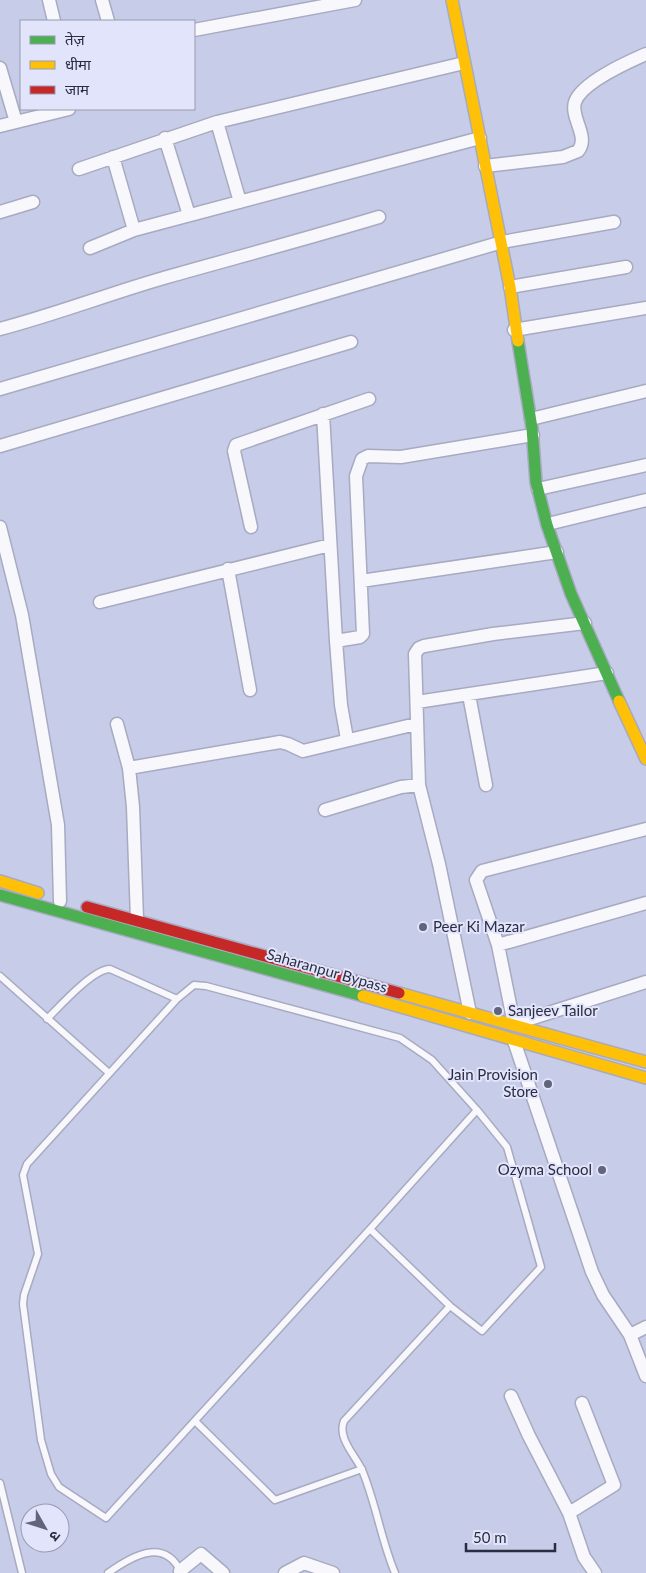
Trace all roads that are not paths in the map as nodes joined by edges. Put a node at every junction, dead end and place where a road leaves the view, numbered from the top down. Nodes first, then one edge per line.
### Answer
1 (48, 0) edge
2 (102, 0) edge
3 (356, 0) edge
4 (452, 0) edge
5 (54, 20) edge
6 (108, 20) edge
7 (195, 30) edge
8 (646, 54) edge
9 (464, 63) junction
10 (0, 68) edge
11 (65, 110) edge
12 (16, 122) junction
13 (217, 122) junction
14 (0, 126) edge
15 (165, 138) junction
16 (480, 138) junction
17 (113, 157) junction
18 (485, 166) junction
19 (79, 169) dead end
20 (32, 202) dead end
21 (240, 202) junction
22 (0, 212) edge
23 (189, 216) junction
24 (379, 217) dead end
25 (614, 222) dead end
26 (134, 230) junction
27 (502, 242) junction
28 (90, 248) dead end
29 (626, 267) dead end
30 (510, 287) junction
31 (646, 308) edge
32 (0, 329) edge
33 (514, 330) junction
34 (351, 342) dead end
35 (0, 389) edge
36 (646, 391) edge
37 (369, 399) dead end
38 (323, 414) junction
39 (531, 419) junction
40 (533, 435) junction
41 (0, 446) edge
42 (646, 465) edge
43 (538, 489) junction
44 (646, 500) edge
45 (548, 524) junction
46 (0, 527) edge
47 (251, 527) dead end
48 (330, 545) junction
49 (3, 552) edge
50 (557, 552) junction
51 (228, 569) junction
52 (361, 581) junction
53 (100, 602) dead end
54 (585, 623) junction
55 (336, 641) junction
56 (607, 673) junction
57 (250, 690) dead end
58 (469, 695) junction
59 (418, 702) junction
60 (117, 724) dead end
61 (416, 724) junction
62 (348, 739) junction
63 (646, 759) edge
64 (129, 768) junction
65 (419, 785) junction
66 (486, 785) dead end
67 (325, 810) dead end
68 (646, 828) edge
69 (0, 881) edge
70 (0, 895) edge
71 (60, 901) junction
72 (646, 903) edge
73 (137, 919) junction
74 (498, 945) junction
75 (0, 976) edge
76 (646, 982) edge
77 (177, 999) junction
78 (470, 1013) junction
79 (47, 1019) junction
80 (514, 1024) junction
81 (514, 1041) junction
82 (646, 1062) edge
83 (109, 1072) junction
84 (646, 1078) edge
85 (477, 1110) junction
86 (370, 1229) junction
87 (450, 1306) junction
88 (646, 1327) edge
89 (630, 1335) junction
90 (646, 1376) edge
91 (511, 1396) dead end
92 (582, 1402) dead end
93 (196, 1422) junction
94 (362, 1469) junction
95 (0, 1483) edge
96 (569, 1513) junction
97 (181, 1572) edge
98 (22, 1573) edge
99 (108, 1573) edge
100 (224, 1573) edge
101 (285, 1573) edge
102 (333, 1573) edge
103 (394, 1573) edge
104 (594, 1573) edge

1 - 5 street
2 - 6 street
3 - 7 street
4 - 9 main road
8 - 18 street
9 - 13 street
9 - 16 main road
10 - 12 street
11 - 12 street
12 - 14 street
13 - 15 street
13 - 21 street
15 - 17 street
15 - 23 street
16 - 18 main road
16 - 21 street
17 - 19 street
17 - 26 street
18 - 27 main road
20 - 22 street
21 - 23 street
23 - 26 street
24 - 32 street
25 - 27 street
26 - 28 street
27 - 30 main road
27 - 35 street
29 - 30 street
30 - 33 main road
31 - 33 street
33 - 39 main road
34 - 41 street
36 - 39 street
37 - 38 street
38 - 47 street
38 - 48 street
39 - 40 main road
40 - 43 main road
40 - 52 street
42 - 43 street
43 - 45 main road
44 - 45 street
45 - 50 main road
46 - 49 street
48 - 51 street
48 - 55 street
49 - 71 street
50 - 52 street
50 - 54 main road
51 - 53 street
51 - 57 street
52 - 55 street
54 - 56 main road
54 - 59 street
55 - 62 street
56 - 58 street
56 - 63 main road
58 - 59 street
58 - 66 street
59 - 61 street
60 - 64 street
61 - 62 street
61 - 65 street
62 - 64 street
64 - 73 street
65 - 67 street
65 - 78 street
68 - 74 street
69 - 71 main road
70 - 81 main road, Saharanpur Bypass
71 - 73 main road
72 - 74 street
73 - 78 main road
74 - 80 street
75 - 79 lane
76 - 80 street
77 - 79 lane
77 - 83 lane
77 - 85 lane
78 - 80 main road
79 - 83 lane
80 - 82 main road
81 - 84 main road, Saharanpur Bypass
81 - 89 street
83 - 93 lane
85 - 86 lane
85 - 87 lane
86 - 87 lane
86 - 93 lane
87 - 94 lane
88 - 89 street
89 - 90 street
91 - 96 street
92 - 96 street
93 - 94 lane
94 - 103 lane
95 - 98 lane
96 - 104 street
97 - 99 lane
97 - 100 street
101 - 102 street

